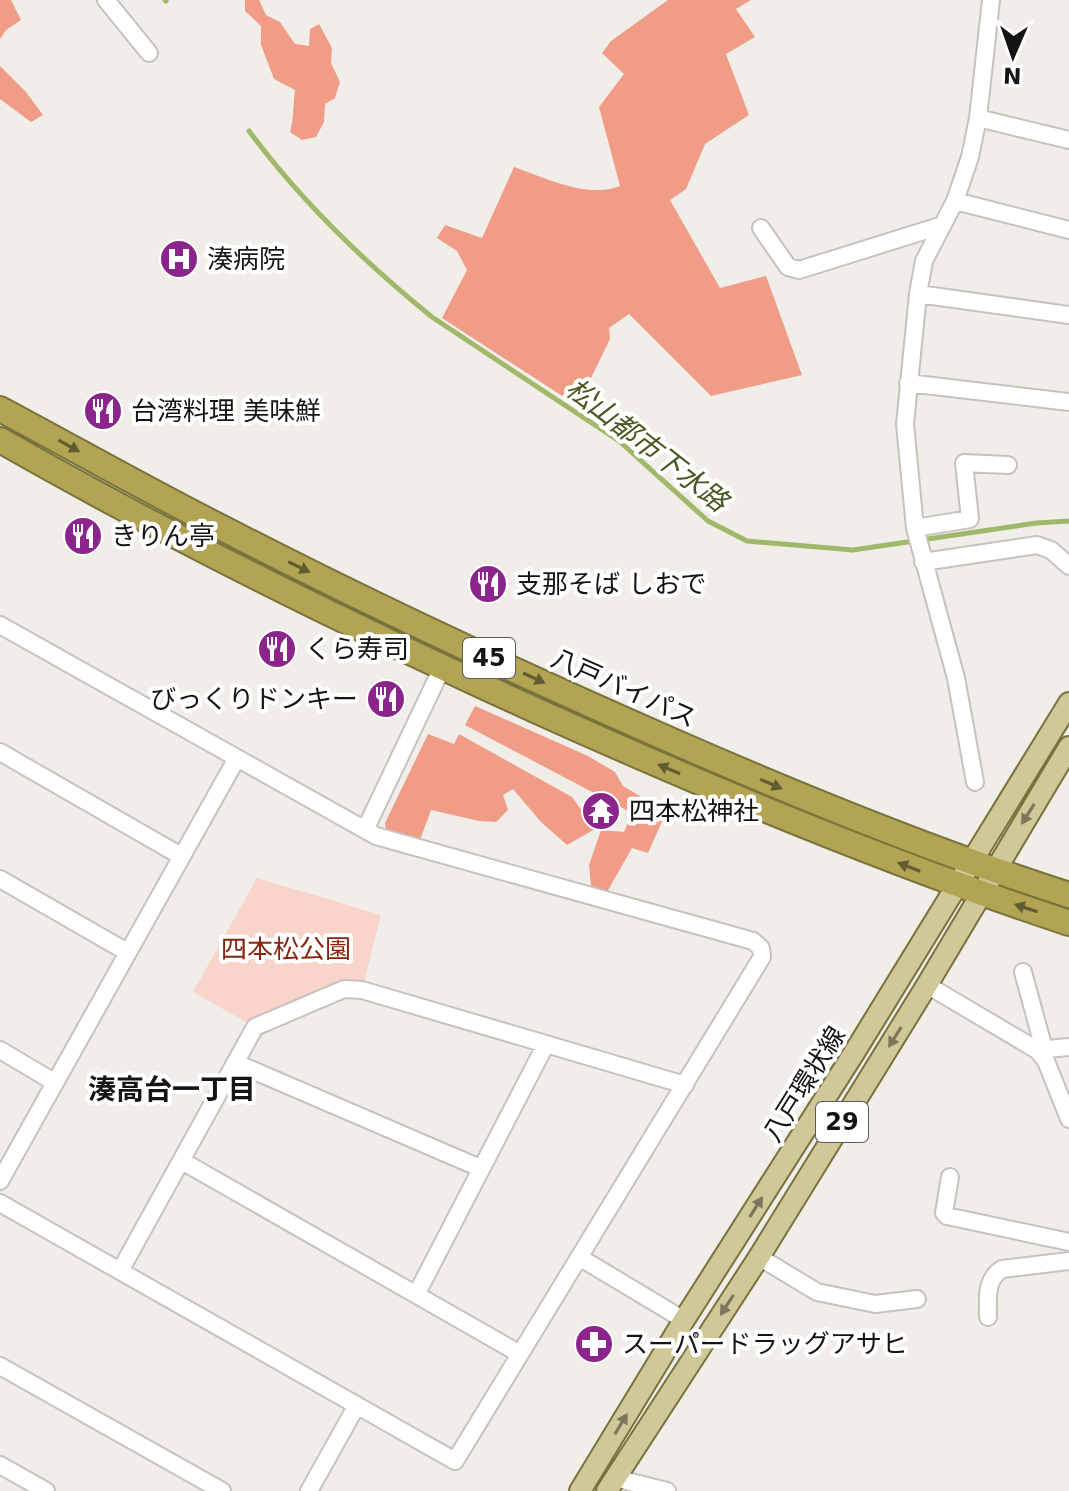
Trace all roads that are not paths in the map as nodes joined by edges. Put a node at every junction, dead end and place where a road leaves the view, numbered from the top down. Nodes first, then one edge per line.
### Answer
1 (106, 0) edge
2 (991, 0) edge
3 (149, 53) dead end
4 (978, 118) junction
5 (1069, 140) edge
6 (955, 201) junction
7 (943, 225) junction
8 (761, 228) dead end
9 (1069, 230) edge
10 (918, 294) junction
11 (1069, 315) edge
12 (908, 383) junction
13 (1069, 402) edge
14 (0, 409) edge
15 (0, 440) edge
16 (1008, 465) dead end
17 (915, 528) junction
18 (923, 562) junction
19 (1069, 566) edge
20 (0, 625) edge
21 (442, 668) junction
22 (1069, 703) edge
23 (1069, 747) edge
24 (0, 752) edge
25 (237, 758) junction
26 (975, 782) dead end
27 (365, 830) junction
28 (181, 856) junction
29 (969, 862) junction
30 (995, 872) junction
31 (0, 879) edge
32 (957, 885) junction
33 (983, 894) junction
34 (1069, 895) edge
35 (1069, 923) edge
36 (127, 952) junction
37 (1023, 972) dead end
38 (927, 985) junction
39 (546, 1044) junction
40 (1069, 1047) edge
41 (0, 1050) edge
42 (1040, 1050) junction
43 (236, 1063) junction
44 (54, 1082) junction
45 (685, 1085) junction
46 (1069, 1119) edge
47 (182, 1161) junction
48 (480, 1168) junction
49 (950, 1177) dead end
50 (0, 1181) edge
51 (0, 1203) edge
52 (1069, 1242) edge
53 (579, 1257) junction
54 (759, 1257) junction
55 (1069, 1261) edge
56 (120, 1271) junction
57 (417, 1293) junction
58 (917, 1299) dead end
59 (988, 1317) dead end
60 (684, 1320) junction
61 (520, 1354) junction
62 (0, 1366) edge
63 (357, 1405) junction
64 (0, 1465) edge
65 (615, 1487) edge
66 (46, 1491) edge
67 (222, 1491) edge
68 (309, 1491) edge
69 (580, 1491) edge
70 (667, 1491) edge

1 - 3 street
2 - 4 street
4 - 5 street
4 - 6 street
6 - 7 street
6 - 9 street
7 - 8 street
7 - 10 street
10 - 11 street
10 - 12 street
12 - 13 street
12 - 17 street
14 -> 29 highway, 八戸バイパス / 45
15 - 21 highway, 45
16 - 17 street
17 - 18 street
18 - 19 street
18 - 26 street
20 - 25 street
21 - 27 street
32 -> 21 highway, 45
22 - 29 main road, 八戸環状線 / 29
23 -> 30 main road, 八戸環状線 / 29
24 - 28 street
25 - 27 street
25 - 28 street
27 - 45 street
28 - 36 street
29 - 30 highway, 八戸バイパス / 45
29 - 32 main road, 八戸環状線 / 29
30 - 33 main road, 八戸環状線 / 29
30 - 34 highway, 八戸バイパス / 45
31 - 36 street
32 - 33 highway, 45
60 -> 32 main road, 八戸環状線 / 29
35 -> 33 highway, 45
33 - 38 main road, 八戸環状線 / 29
36 - 44 street
37 - 42 street
38 - 42 street
38 -> 54 main road, 八戸環状線 / 29
39 - 43 street
39 - 45 street
39 - 48 street
40 - 42 street
41 - 44 street
42 - 46 street
43 - 47 street
43 - 48 street
44 - 50 street
45 - 53 street
47 - 56 street
47 - 57 street
48 - 57 street
49 - 52 street
51 - 56 street
53 - 60 street
53 - 61 street
54 - 58 street
54 -> 65 main road, 八戸環状線 / 29
55 - 59 street
56 - 63 street
57 - 61 street
69 -> 60 main road, 八戸環状線 / 29
61 - 63 street
62 - 67 street
63 - 68 street
64 - 66 street
65 - 70 street

